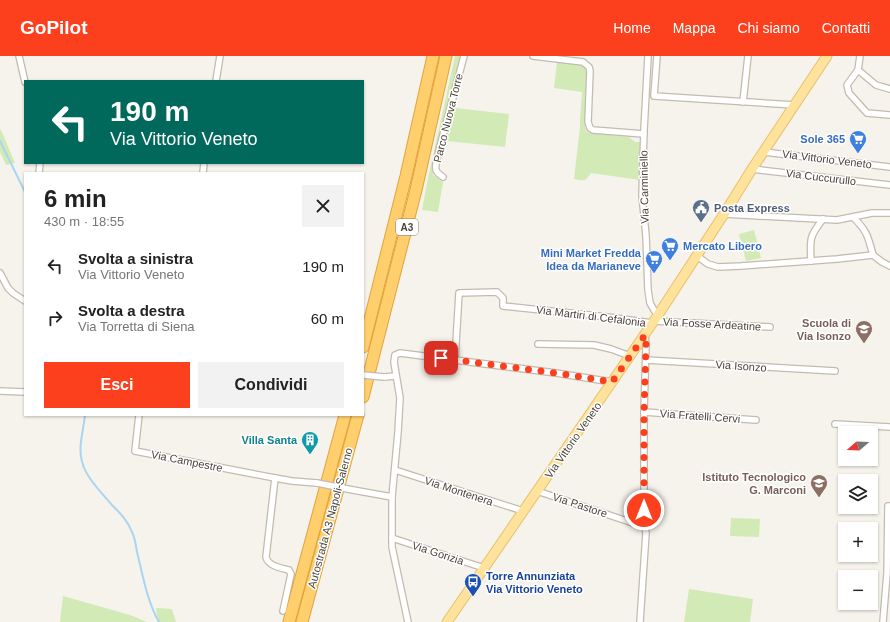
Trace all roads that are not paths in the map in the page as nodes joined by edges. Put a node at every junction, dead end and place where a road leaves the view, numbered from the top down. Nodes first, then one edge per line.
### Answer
1 (19, 56) edge
2 (220, 56) edge
3 (433, 56) edge
4 (446, 56) edge
5 (464, 56) edge
6 (532, 56) edge
7 (648, 56) edge
8 (657, 56) edge
9 (748, 56) edge
10 (827, 56) edge
11 (860, 56) edge
12 (858, 70) junction
13 (25, 80) edge
14 (216, 80) edge
15 (890, 89) edge
16 (744, 102) junction
17 (794, 105) junction
18 (890, 114) edge
19 (644, 134) junction
20 (764, 152) junction
21 (890, 167) edge
22 (752, 169) junction
23 (444, 177) dead end
24 (890, 185) edge
25 (890, 213) edge
26 (724, 214) junction
27 (853, 217) junction
28 (823, 219) junction
29 (873, 255) junction
30 (697, 256) junction
31 (811, 261) junction
32 (890, 266) edge
33 (0, 273) edge
34 (24, 300) edge
35 (655, 320) junction
36 (770, 327) dead end
37 (645, 335) junction
38 (364, 343) edge
39 (538, 344) dead end
40 (630, 356) junction
41 (455, 360) junction
42 (646, 360) junction
43 (835, 372) dead end
44 (364, 375) edge
45 (396, 376) junction
46 (612, 382) junction
47 (0, 391) edge
48 (24, 392) edge
49 (364, 393) edge
50 (644, 412) junction
51 (139, 416) edge
52 (345, 416) edge
53 (358, 416) edge
54 (756, 420) dead end
55 (835, 424) dead end
56 (890, 427) edge
57 (395, 470) junction
58 (275, 478) junction
59 (538, 491) junction
60 (392, 497) junction
61 (889, 506) edge
62 (644, 510) dead end
63 (523, 511) junction
64 (392, 538) junction
65 (484, 568) junction
66 (283, 611) dead end
67 (289, 622) edge
68 (302, 622) edge
69 (408, 622) edge
70 (447, 622) edge
71 (640, 622) edge
72 (883, 622) edge

1 - 13 street
2 - 14 street
3 - 38 highway, A3
4 - 49 highway, A3
5 - 23 street, Parco Nuova Torre
6 - 19 street
7 - 19 street, Via Carminiello
8 - 16 street
9 - 16 street
10 - 17 main road, Via Vittorio Veneto
11 - 12 street
12 - 15 street
12 - 18 street
16 - 17 street
17 - 20 main road, Via Vittorio Veneto
19 - 35 street, Via Carminiello
20 - 21 street, Via Vittorio Veneto
20 - 22 main road, Via Vittorio Veneto
22 - 24 street, Via Cuccurullo
22 - 26 main road, Via Vittorio Veneto
25 - 27 street
26 - 28 street
26 - 30 main road, Via Vittorio Veneto
27 - 28 street
27 - 29 street
28 - 31 street
29 - 31 street
29 - 32 street
30 - 31 street
30 - 35 main road, Via Vittorio Veneto
33 - 34 street
35 - 36 street, Via Fosse Ardeatine
35 - 37 main road, Via Vittorio Veneto
35 - 41 street, Via Martiri di Cefalonia
37 - 40 main road, Via Vittorio Veneto
37 - 42 street
39 - 40 street
40 - 46 main road, Via Vittorio Veneto
41 - 45 street
41 - 46 street
42 - 43 street, Via Isonzo
42 - 50 street
44 - 45 street, bridge
45 - 57 street
46 - 59 main road, Via Vittorio Veneto
47 - 48 street
50 - 54 street, Via Fratelli Cervi
50 - 62 street
51 - 58 street, Via Campestre
52 - 67 highway, Autostrada A3 Napoli-Salerno
53 - 68 highway, Autostrada A3 Napoli-Salerno
55 - 56 street
57 - 60 street
57 - 63 street, Via Montenera
58 - 60 street, Via Campestre, bridge
58 - 66 street
59 - 63 main road, Via Vittorio Veneto
59 - 71 street, Via Pastore
60 - 64 street
61 - 72 street
63 - 65 main road, Via Vittorio Veneto
64 - 65 street, Via Gorizia
64 - 69 street
65 - 70 main road, Via Vittorio Veneto

